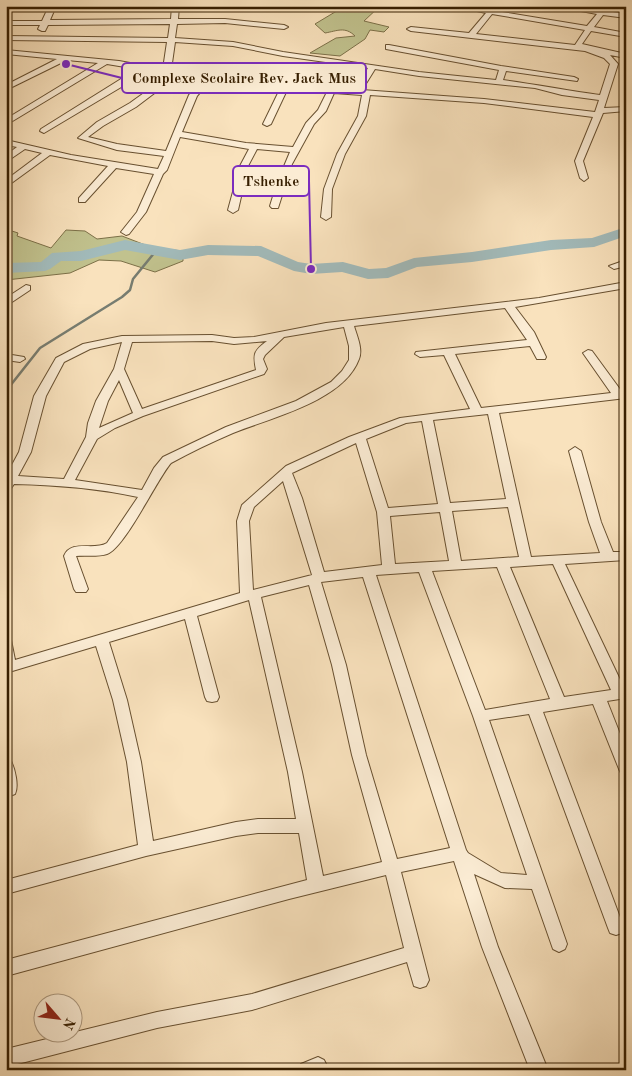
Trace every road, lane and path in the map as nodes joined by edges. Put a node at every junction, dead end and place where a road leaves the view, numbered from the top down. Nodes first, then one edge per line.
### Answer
1 (53, 6) edge
2 (176, 6) edge
3 (457, 6) edge
4 (557, 6) edge
5 (493, 9) edge
6 (603, 10) edge
7 (626, 16) edge
8 (174, 20) junction
9 (6, 22) edge
10 (46, 22) junction
11 (284, 27) dead end
12 (589, 28) junction
13 (411, 29) dead end
14 (471, 35) junction
15 (626, 35) edge
16 (6, 38) edge
17 (38, 39) junction
18 (171, 40) junction
19 (388, 47) dead end
20 (590, 49) junction
21 (10, 52) edge
22 (29, 54) junction
23 (626, 56) edge
24 (6, 57) edge
25 (65, 58) junction
26 (104, 62) junction
27 (373, 66) junction
28 (144, 67) junction
29 (501, 68) junction
30 (167, 71) junction
31 (176, 73) junction
32 (574, 79) dead end
33 (207, 80) junction
34 (499, 82) junction
35 (6, 88) edge
36 (284, 88) junction
37 (331, 92) junction
38 (362, 93) junction
39 (604, 98) junction
40 (626, 109) edge
41 (599, 113) junction
42 (6, 123) edge
43 (267, 124) dead end
44 (44, 131) dead end
45 (177, 134) junction
46 (6, 142) edge
47 (254, 147) junction
48 (22, 148) junction
49 (296, 150) junction
50 (48, 153) junction
51 (169, 154) junction
52 (6, 159) edge
53 (114, 165) junction
54 (160, 172) junction
55 (584, 178) dead end
56 (6, 184) edge
57 (82, 200) dead end
58 (275, 206) dead end
59 (233, 210) dead end
60 (326, 217) dead end
61 (126, 232) dead end
62 (626, 262) edge
63 (614, 266) dead end
64 (626, 285) edge
65 (26, 288) dead end
66 (6, 303) edge
67 (508, 304) junction
68 (348, 323) junction
69 (288, 332) junction
70 (128, 339) junction
71 (534, 342) junction
72 (448, 351) junction
73 (588, 353) dead end
74 (420, 354) dead end
75 (6, 357) edge
76 (541, 357) dead end
77 (20, 359) dead end
78 (119, 369) junction
79 (622, 396) edge
80 (493, 410) junction
81 (477, 412) junction
82 (140, 414) junction
83 (426, 417) junction
84 (92, 437) junction
85 (360, 437) junction
86 (575, 451) dead end
87 (286, 473) junction
88 (68, 482) junction
89 (8, 484) edge
90 (146, 495) junction
91 (514, 503) junction
92 (445, 508) junction
93 (383, 512) junction
94 (620, 558) edge
95 (556, 560) junction
96 (526, 562) junction
97 (502, 563) junction
98 (456, 565) junction
99 (424, 567) junction
100 (389, 569) junction
101 (368, 571) junction
102 (317, 579) junction
103 (81, 589) dead end
104 (250, 595) junction
105 (190, 613) junction
106 (101, 639) junction
107 (6, 644) edge
108 (7, 664) edge
109 (623, 693) edge
110 (212, 697) dead end
111 (598, 697) junction
112 (559, 704) junction
113 (534, 707) junction
114 (480, 716) junction
115 (6, 765) edge
116 (626, 769) edge
117 (10, 790) dead end
118 (306, 826) junction
119 (146, 849) junction
120 (461, 855) junction
121 (391, 865) junction
122 (537, 882) junction
123 (316, 884) junction
124 (6, 887) edge
125 (616, 928) dead end
126 (559, 944) dead end
127 (413, 952) junction
128 (6, 968) edge
129 (420, 980) dead end
130 (6, 1058) edge
131 (539, 1070) edge

1 - 10 street
2 - 8 street
3 - 5 street
4 - 6 street
5 - 12 street
5 - 14 street
6 - 7 street
6 - 12 street
8 - 10 street
8 - 11 street
8 - 18 street
9 - 10 street
10 - 17 street
12 - 15 street
12 - 20 street
13 - 14 street
14 - 20 street
16 - 17 street
17 - 18 street
17 - 22 street
18 - 27 street
18 - 30 street
19 - 29 street
20 - 23 street
20 - 39 street
21 - 22 street
21 - 24 street
22 - 25 street
25 - 26 street
25 - 35 street
26 - 28 street
26 - 42 street
27 - 34 street
27 - 38 street
28 - 30 street
28 - 44 street
29 - 32 street
29 - 34 street
30 - 31 street
31 - 33 street
31 - 51 street
33 - 36 street
33 - 45 street
34 - 39 street
36 - 37 street
36 - 43 street
37 - 38 street
37 - 49 street
38 - 41 street
38 - 60 street
39 - 41 street
40 - 41 street
41 - 55 street
45 - 47 street
45 - 51 street
46 - 48 street
47 - 49 street
47 - 59 street
48 - 50 street
48 - 52 street
49 - 58 street
50 - 53 street
50 - 56 street
51 - 54 street
53 - 54 street
53 - 57 street
54 - 61 street
62 - 63 street
64 - 67 street
65 - 66 street
67 - 68 street
67 - 71 street
68 - 69 street
68 - 90 street
69 - 70 street
69 - 82 street
70 - 78 street
70 - 89 street
71 - 72 street
71 - 76 street
72 - 74 street
72 - 81 street
73 - 79 street
75 - 77 street
78 - 82 street
78 - 84 street
79 - 80 street
80 - 81 street
80 - 91 street
81 - 83 street
82 - 84 street
83 - 85 street
83 - 92 street
84 - 88 street
85 - 87 street
85 - 93 street
86 - 94 street
87 - 102 street
87 - 104 street
88 - 89 street
88 - 90 street
90 - 103 street
91 - 92 street
91 - 96 street
92 - 93 street
92 - 98 street
93 - 100 street
94 - 95 street
95 - 96 street
95 - 109 street
96 - 97 street
97 - 98 street
97 - 112 street
98 - 99 street
99 - 100 street
99 - 114 street
100 - 101 street
101 - 102 street
101 - 120 street
102 - 104 street
102 - 121 street
104 - 105 street
104 - 118 street
105 - 106 street
105 - 110 street
106 - 108 street
106 - 119 street
107 - 108 street
109 - 111 street
111 - 112 street
111 - 116 street
112 - 113 street
113 - 114 street
113 - 125 street
114 - 122 street
115 - 117 street
118 - 119 street
118 - 123 street
119 - 124 street
120 - 121 street
120 - 122 street
120 - 131 street
121 - 123 street
121 - 127 street
122 - 126 street
123 - 128 street
127 - 129 street
127 - 130 street

